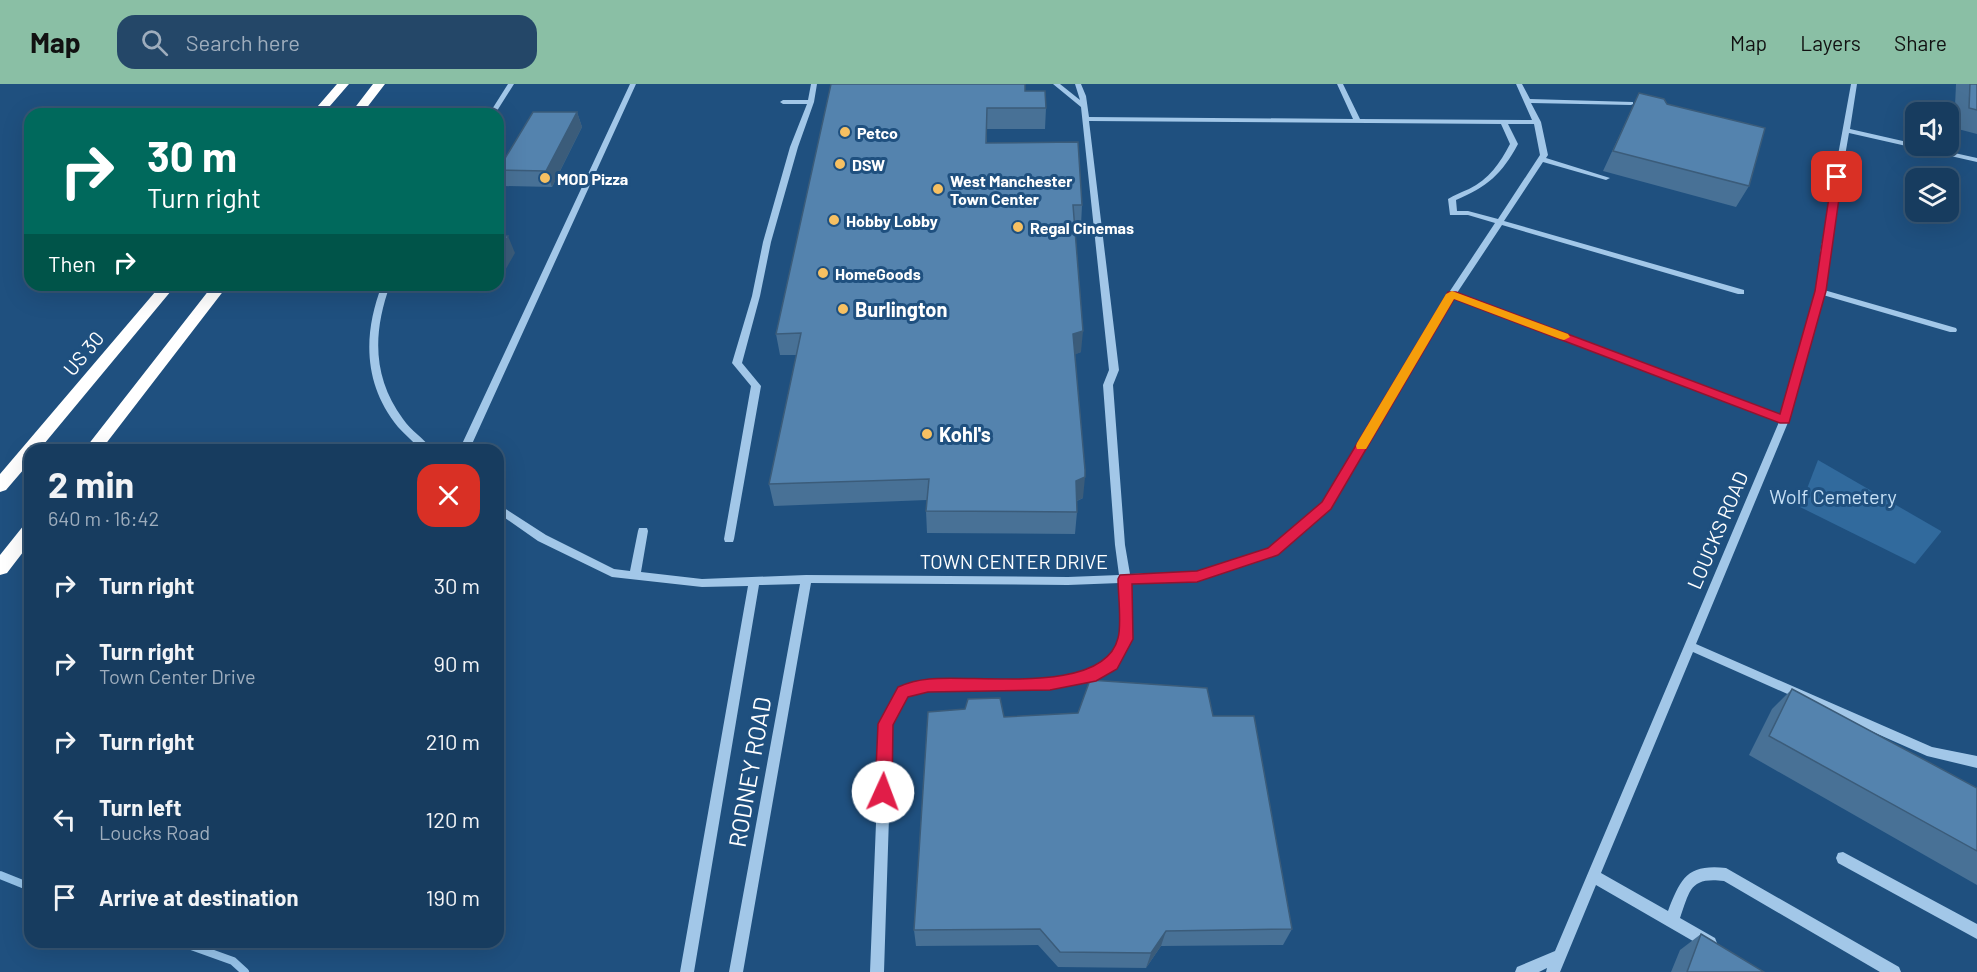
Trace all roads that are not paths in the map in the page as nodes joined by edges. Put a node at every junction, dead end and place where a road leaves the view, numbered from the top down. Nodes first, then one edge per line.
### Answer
1 (343, 84) edge
2 (511, 84) edge
3 (633, 84) edge
4 (814, 84) edge
5 (1056, 84) edge
6 (1078, 84) edge
7 (1340, 84) edge
8 (1519, 84) edge
9 (1854, 84) edge
10 (378, 86) edge
11 (1528, 101) junction
12 (783, 102) dead end
13 (811, 102) junction
14 (1631, 103) dead end
15 (1082, 105) junction
16 (321, 108) edge
17 (361, 108) edge
18 (496, 108) edge
19 (1086, 119) junction
20 (1358, 121) junction
21 (1504, 122) junction
22 (1537, 122) junction
23 (1845, 130) junction
24 (1541, 159) junction
25 (1977, 160) edge
26 (1606, 178) dead end
27 (1499, 223) junction
28 (164, 291) edge
29 (216, 291) edge
30 (383, 291) edge
31 (1820, 291) junction
32 (1741, 292) dead end
33 (1452, 294) junction
34 (1953, 330) dead end
35 (1784, 420) junction
36 (35, 444) edge
37 (97, 444) edge
38 (421, 444) edge
39 (467, 444) dead end
40 (24, 457) edge
41 (0, 486) edge
42 (504, 512) edge
43 (643, 531) dead end
44 (24, 538) edge
45 (729, 539) dead end
46 (0, 568) edge
47 (635, 576) junction
48 (806, 579) junction
49 (1125, 579) junction
50 (754, 580) junction
51 (1690, 646) junction
52 (1977, 762) edge
53 (1842, 858) dead end
54 (1594, 876) junction
55 (1672, 920) junction
56 (1977, 932) edge
57 (1721, 949) edge
58 (1560, 956) junction
59 (687, 972) edge
60 (736, 972) edge
61 (877, 972) edge
62 (1522, 972) edge
63 (1553, 972) edge
64 (1894, 972) edge

1 - 16 highway
2 - 18 street
3 - 39 street
4 - 13 street
5 - 15 street
6 - 15 street
7 - 20 street
8 - 11 street
9 - 23 street, LOUCKS ROAD
10 - 17 highway
11 - 14 street
11 - 22 street
12 - 13 street
13 - 45 street
15 - 19 street
19 - 20 street
19 - 49 street
20 - 21 street
21 - 22 street
21 - 27 street
22 - 24 street
23 - 25 street
23 - 31 street, LOUCKS ROAD
24 - 26 street
24 - 27 street, TOWN CENTER DRIVE
27 - 32 street
27 - 33 street, TOWN CENTER DRIVE
28 - 36 highway, US 30 / US 30
29 - 37 highway
30 - 38 street
31 - 34 street
31 - 35 street, LOUCKS ROAD
33 - 35 street
33 - 49 street, TOWN CENTER DRIVE
35 - 51 street, LOUCKS ROAD
40 - 41 highway, US 30 / US 30
42 - 47 street, TOWN CENTER DRIVE
43 - 47 street
44 - 46 highway
47 - 50 street, TOWN CENTER DRIVE
48 - 49 street, TOWN CENTER DRIVE
48 - 50 street, TOWN CENTER DRIVE
48 - 60 street, RODNEY ROAD
49 - 61 street
50 - 59 street, RODNEY ROAD
51 - 52 street
51 - 54 street, LOUCKS ROAD
53 - 56 street
54 - 55 street
54 - 58 street, LOUCKS ROAD
55 - 57 street
55 - 64 street
58 - 62 street
58 - 63 street, LOUCKS ROAD

